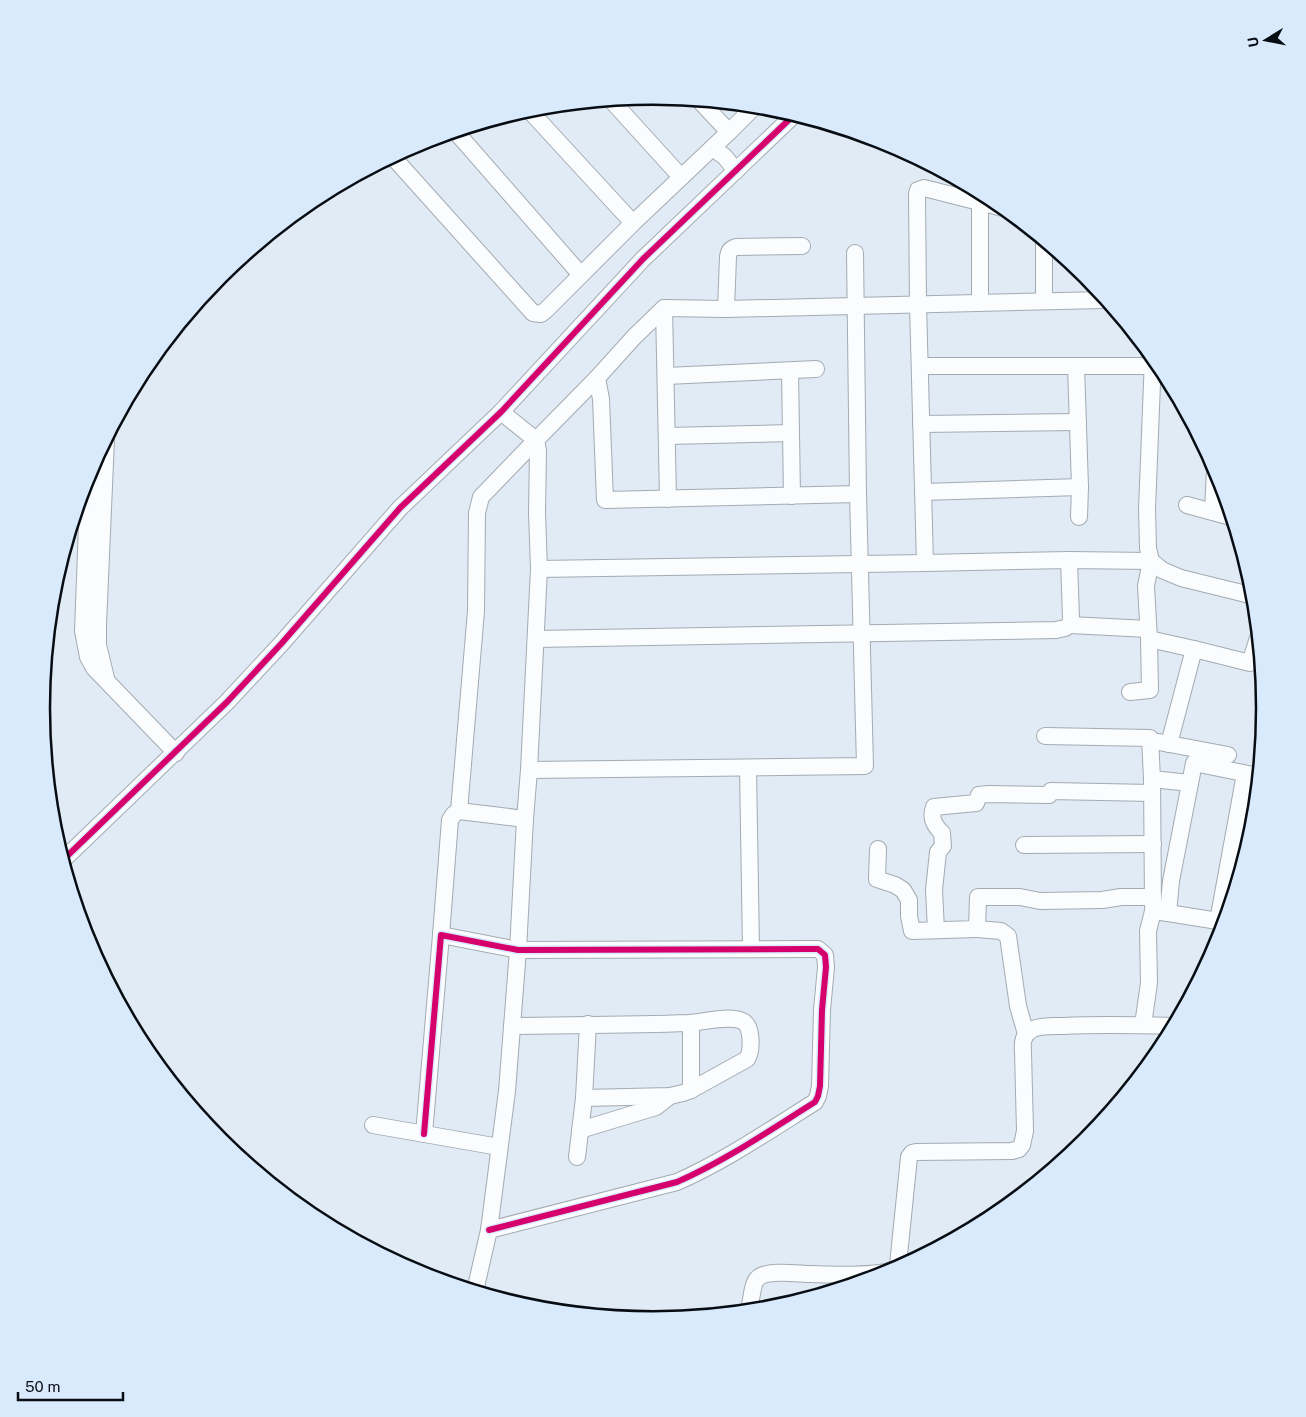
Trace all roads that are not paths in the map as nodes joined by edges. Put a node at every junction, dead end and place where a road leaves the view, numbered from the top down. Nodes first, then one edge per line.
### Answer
1 (617, 107) edge
2 (707, 109) edge
3 (748, 113) edge
4 (535, 117) edge
5 (786, 120) edge
6 (729, 132) junction
7 (461, 137) edge
8 (726, 160) junction
9 (398, 162) edge
10 (681, 177) junction
11 (980, 202) joint
12 (633, 223) junction
13 (802, 246) dead end
14 (1044, 249) edge
15 (854, 252) dead end
16 (581, 275) junction
17 (1096, 300) edge
18 (1044, 301) junction
19 (980, 302) junction
20 (918, 304) junction
21 (855, 305) junction
22 (664, 308) junction
23 (726, 308) junction
24 (1146, 362) edge
25 (920, 366) junction
26 (1076, 366) junction
27 (816, 370) dead end
28 (790, 371) junction
29 (1153, 371) edge
30 (666, 376) junction
31 (597, 378) junction
32 (501, 412) junction
33 (1078, 422) junction
34 (921, 424) junction
35 (791, 433) junction
36 (667, 436) junction
37 (536, 440) junction
38 (105, 457) edge
39 (1080, 486) junction
40 (923, 492) junction
41 (858, 494) junction
42 (792, 496) junction
43 (88, 499) edge
44 (668, 499) junction
45 (1217, 503) edge
46 (1187, 505) dead end
47 (1080, 517) dead end
48 (1070, 560) junction
49 (1151, 561) junction
50 (925, 563) junction
51 (860, 564) junction
52 (539, 569) junction
53 (1244, 594) edge
54 (1070, 625) junction
55 (862, 634) junction
56 (1149, 634) junction
57 (536, 638) junction
58 (1194, 649) junction
59 (1253, 653) edge
60 (106, 680) junction
61 (1130, 692) dead end
62 (1045, 736) dead end
63 (176, 753) junction
64 (1228, 755) dead end
65 (748, 768) junction
66 (529, 770) junction
67 (1251, 775) edge
68 (1190, 783) junction
69 (1152, 786) junction
70 (459, 811) junction
71 (525, 819) junction
72 (1153, 844) junction
73 (1024, 845) dead end
74 (878, 849) dead end
75 (69, 855) edge
76 (1158, 907) junction
77 (1220, 913) edge
78 (1217, 921) edge
79 (977, 929) junction
80 (936, 930) junction
81 (441, 935) junction
82 (751, 949) junction
83 (518, 950) junction
84 (691, 1023) junction
85 (588, 1024) junction
86 (1143, 1025) junction
87 (512, 1026) junction
88 (1165, 1026) edge
89 (1026, 1034) junction
90 (691, 1090) junction
91 (670, 1096) junction
92 (584, 1098) junction
93 (373, 1125) dead end
94 (580, 1130) junction
95 (424, 1134) junction
96 (499, 1147) junction
97 (577, 1157) dead end
98 (489, 1230) junction
99 (899, 1259) edge
100 (861, 1274) edge
101 (476, 1285) edge
102 (751, 1303) edge

1 - 10 street
2 - 6 street
3 - 6 street
4 - 12 street
5 - 8 street
6 - 8 street
7 - 16 street
8 - 10 street
8 - 32 street
9 - 16 street
10 - 12 street
11 - 19 street
11 - 20 street
12 - 16 street
13 - 23 street
14 - 18 street
15 - 21 street
17 - 18 street
18 - 19 street
19 - 20 street
20 - 21 street
20 - 25 street
21 - 23 street
21 - 41 street
22 - 23 street
22 - 30 street
22 - 31 street
24 - 26 street
25 - 26 street
25 - 34 street
26 - 33 street
27 - 28 street
28 - 30 street
28 - 35 street
29 - 49 street
30 - 36 street
31 - 37 street
31 - 44 street
32 - 37 street
32 - 63 street
33 - 34 street
33 - 39 street
34 - 40 street
35 - 36 street
35 - 42 street
36 - 44 street
37 - 52 street
37 - 70 street
38 - 60 street
39 - 40 street
39 - 47 street
40 - 50 street
41 - 42 street
41 - 51 street
42 - 44 street
43 - 60 street
45 - 46 street
48 - 49 street
48 - 50 street
48 - 54 street
49 - 53 street
49 - 56 street
50 - 51 street
51 - 52 street
51 - 55 street
52 - 57 street
54 - 55 street
54 - 56 street
55 - 57 street
55 - 65 street
56 - 58 street
56 - 61 street
57 - 66 street
58 - 59 street
58 - 64 street
60 - 63 street
62 - 69 street
63 - 75 street
65 - 66 street
65 - 82 street
66 - 71 street
67 - 68 street
67 - 77 street
68 - 69 street
68 - 76 street
69 - 72 street
69 - 80 street
70 - 71 street
70 - 81 street
71 - 83 street
72 - 73 street
72 - 76 street
74 - 80 street
76 - 78 street
76 - 79 street
76 - 86 street
79 - 80 street
79 - 89 street
81 - 83 street
81 - 95 street
82 - 83 street
82 - 98 street
83 - 87 street
84 - 85 street
84 - 90 street
84 - 90 street
85 - 87 street
85 - 92 street
86 - 88 street
86 - 89 street
87 - 96 street
89 - 99 street
90 - 91 street
91 - 92 street
91 - 94 street
92 - 94 street
93 - 95 street
94 - 97 street
95 - 96 street
96 - 98 street
98 - 101 street
100 - 102 street

